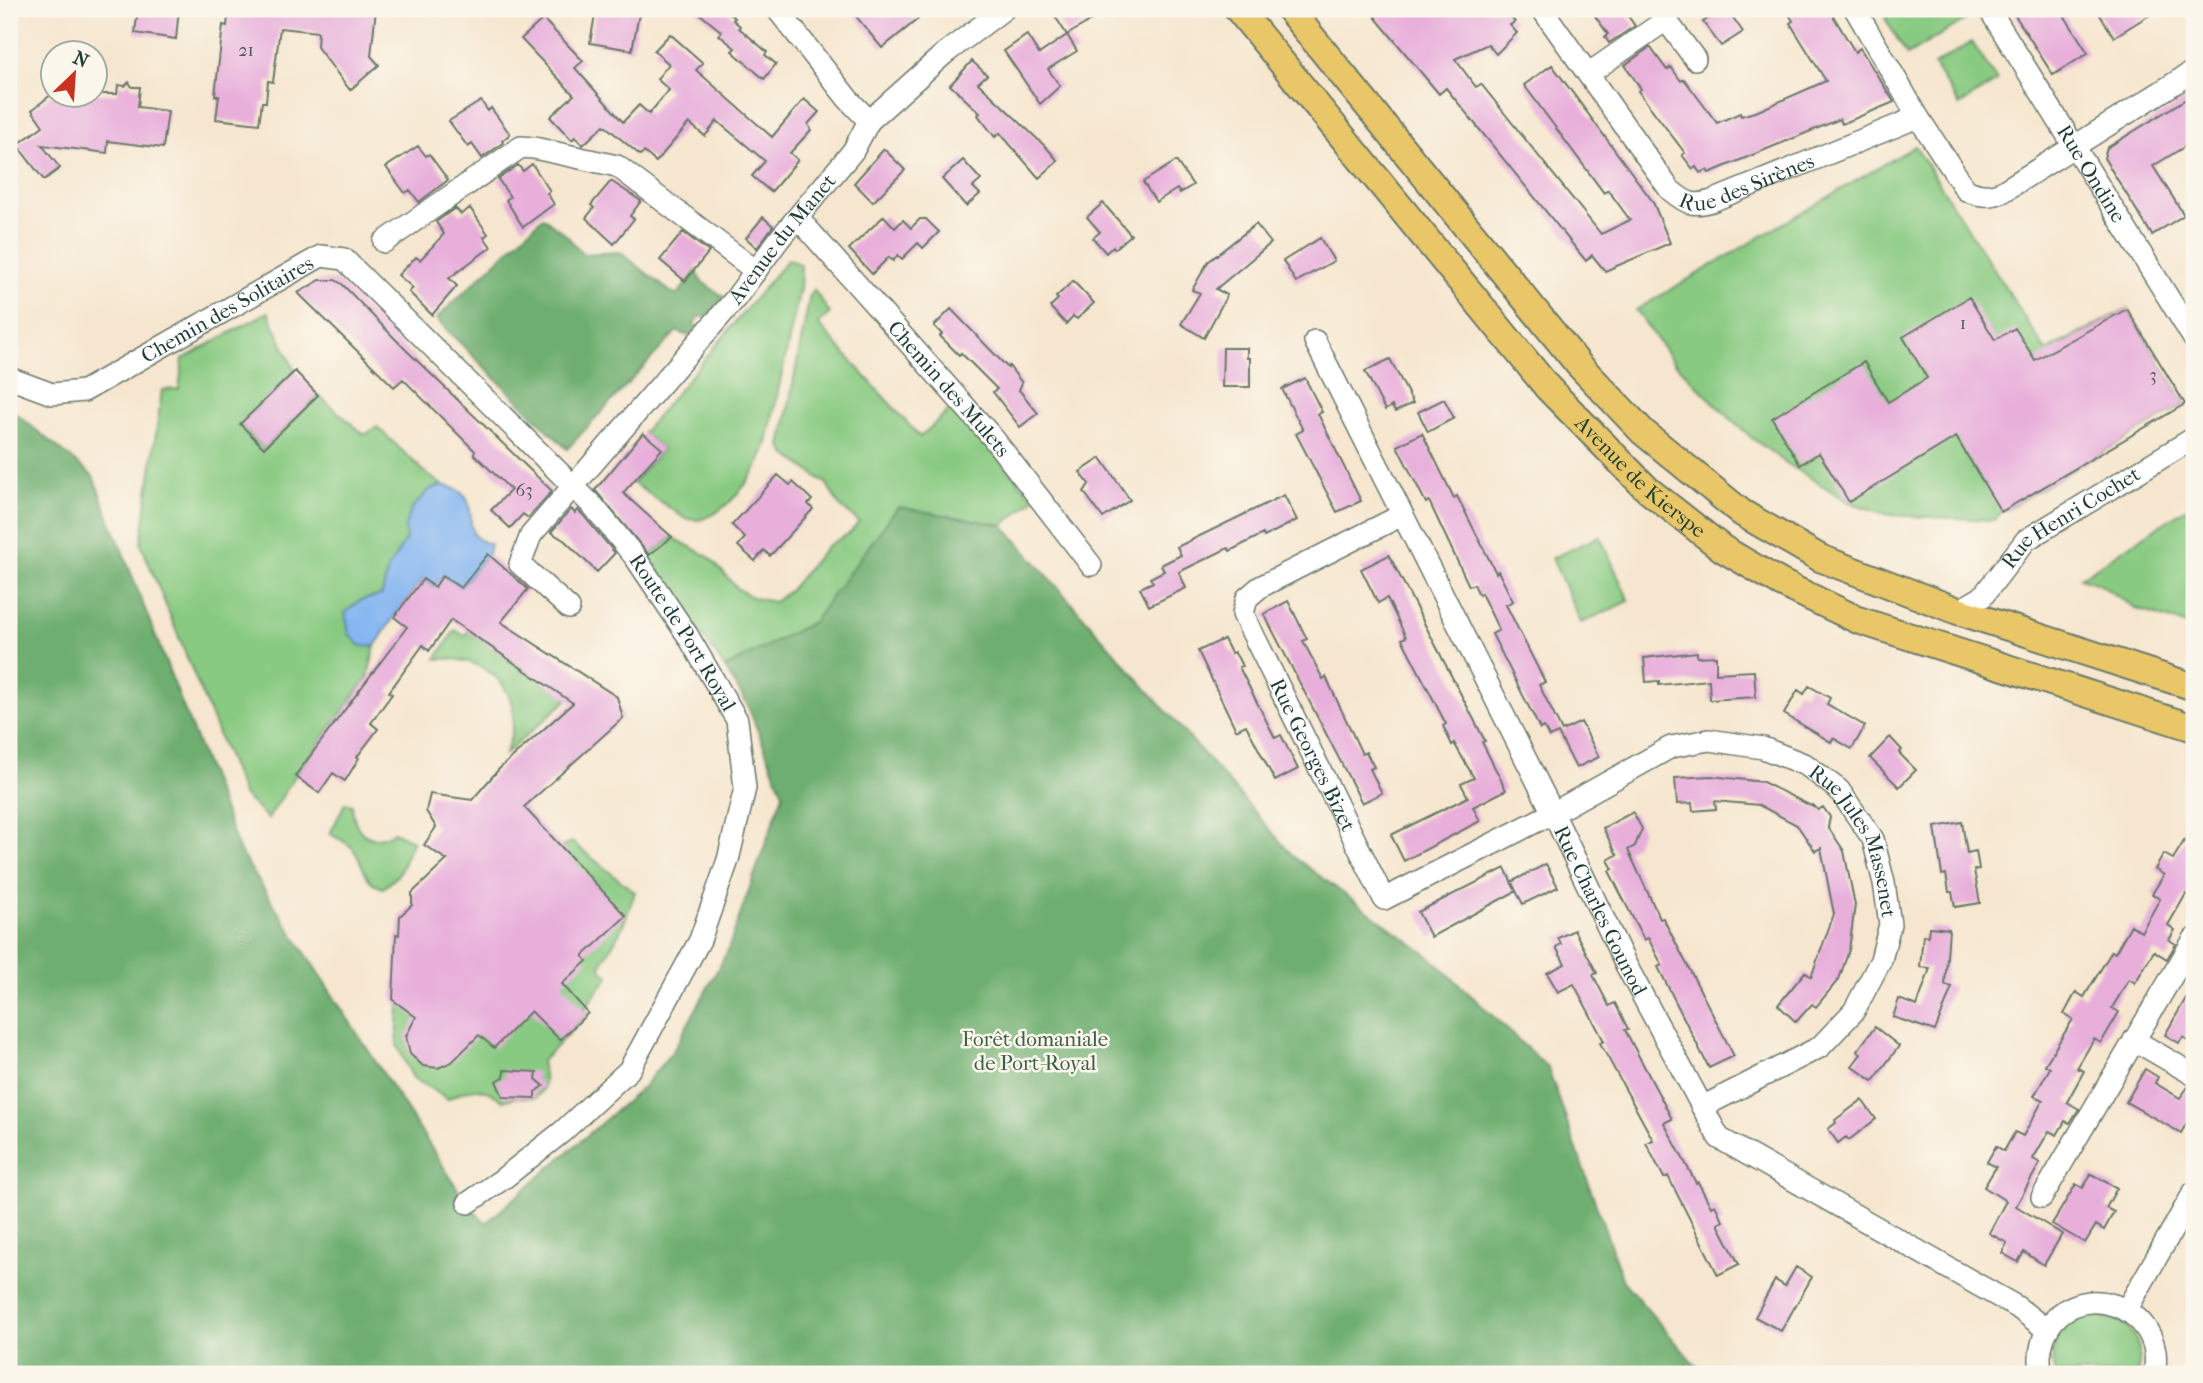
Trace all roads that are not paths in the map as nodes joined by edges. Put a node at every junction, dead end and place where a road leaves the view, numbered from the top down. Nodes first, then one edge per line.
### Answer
1 (777, 9) edge
2 (1004, 9) edge
3 (1238, 9) edge
4 (1289, 9) edge
5 (1542, 9) edge
6 (1855, 9) edge
7 (1989, 9) edge
8 (1663, 14) edge
9 (1695, 59) dead end
10 (2194, 71) edge
11 (1588, 75) junction
12 (1918, 117) junction
13 (869, 121) junction
14 (2075, 147) junction
15 (798, 218) junction
16 (384, 242) dead end
17 (756, 271) junction
18 (2194, 339) edge
19 (1315, 341) dead end
20 (9, 378) edge
21 (2194, 438) edge
22 (574, 486) junction
23 (1402, 515) junction
24 (1091, 565) dead end
25 (569, 608) dead end
26 (1958, 611) junction
27 (2194, 687) edge
28 (2194, 728) edge
29 (1553, 813) junction
30 (2194, 939) edge
31 (2134, 1040) junction
32 (2194, 1075) edge
33 (1702, 1107) junction
34 (2194, 1192) edge
35 (2042, 1197) dead end
36 (468, 1203) dead end
37 (2127, 1309) junction
38 (2047, 1330) junction
39 (2042, 1374) edge
40 (2154, 1374) edge

1 - 13 street
2 - 13 street, Avenue du Manet
3 - 28 main road, Avenue de Kierspe
4 - 26 main road, Avenue de Kierspe
5 - 11 street, Rue des Sirènes
6 - 12 street
7 - 14 street, Rue Ondine
8 - 9 street
8 - 11 street
10 - 14 street
11 - 12 street, Rue des Sirènes
12 - 14 street
13 - 15 street, Avenue du Manet
14 - 18 street, Rue Ondine
15 - 17 street, Avenue du Manet
15 - 24 street, Chemin des Mulets
16 - 17 street
17 - 22 street, Avenue du Manet
19 - 23 street, Rue Charles Gounod
20 - 22 street, Chemin des Solitaires
21 - 26 street, Rue Henri Cochet
22 - 25 street, Avenue du Manet
22 - 36 street, Route de Port Royal
23 - 29 street, Rue Charles Gounod
23 - 29 street, Rue Georges Bizet
26 - 27 main road, Avenue de Kierspe
29 - 33 street, Rue Charles Gounod
29 - 33 street, Rue Jules Massenet
30 - 31 street
31 - 32 street
31 - 35 street
33 - 38 street, Rue Charles Gounod
34 - 37 street
37 - 38 street
37 - 40 street
38 - 39 street

